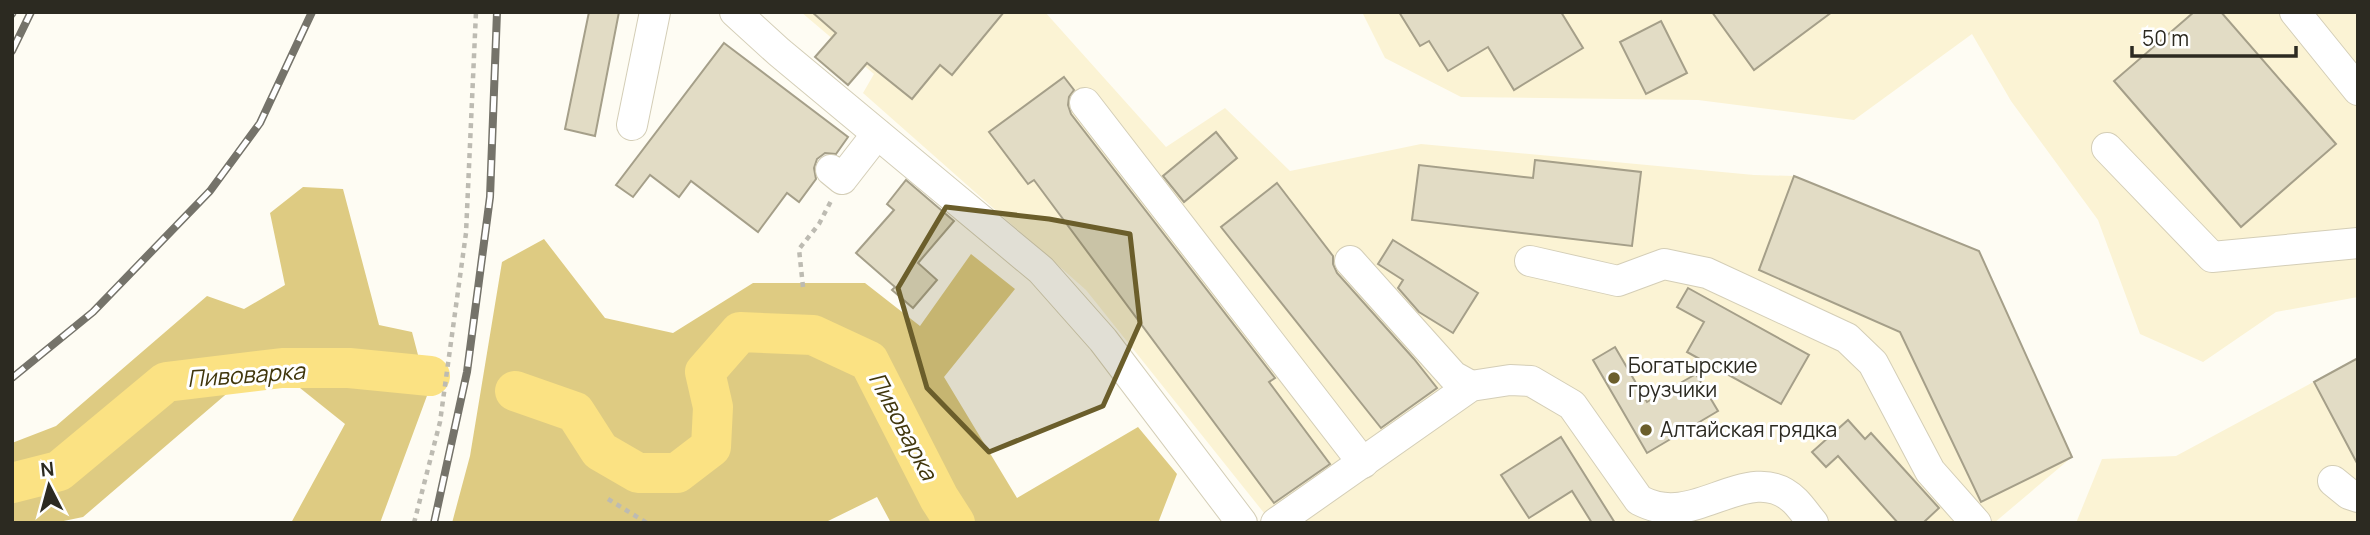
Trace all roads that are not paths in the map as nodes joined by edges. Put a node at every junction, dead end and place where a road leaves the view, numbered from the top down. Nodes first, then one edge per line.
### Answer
1 (655, 12) edge
2 (735, 12) edge
3 (2295, 12) edge
4 (2358, 90) edge
5 (1086, 103) dead end
6 (632, 125) dead end
7 (877, 134) junction
8 (2107, 148) dead end
9 (837, 174) road end
10 (2358, 243) edge
11 (1350, 261) dead end
12 (1530, 261) dead end
13 (1471, 386) junction
14 (1363, 464) junction
15 (2333, 481) dead end
16 (2358, 497) edge
17 (1690, 513) edge
18 (1242, 523) edge
19 (1276, 523) edge
20 (1813, 523) edge
21 (1976, 523) edge

1 - 6 lane
2 - 7 lane
3 - 4 lane
5 - 14 lane
7 - 9 lane
7 - 18 lane
8 - 10 lane
11 - 13 lane
12 - 21 lane
13 - 14 lane
13 - 17 lane
14 - 19 lane
15 - 16 lane
17 - 20 lane

